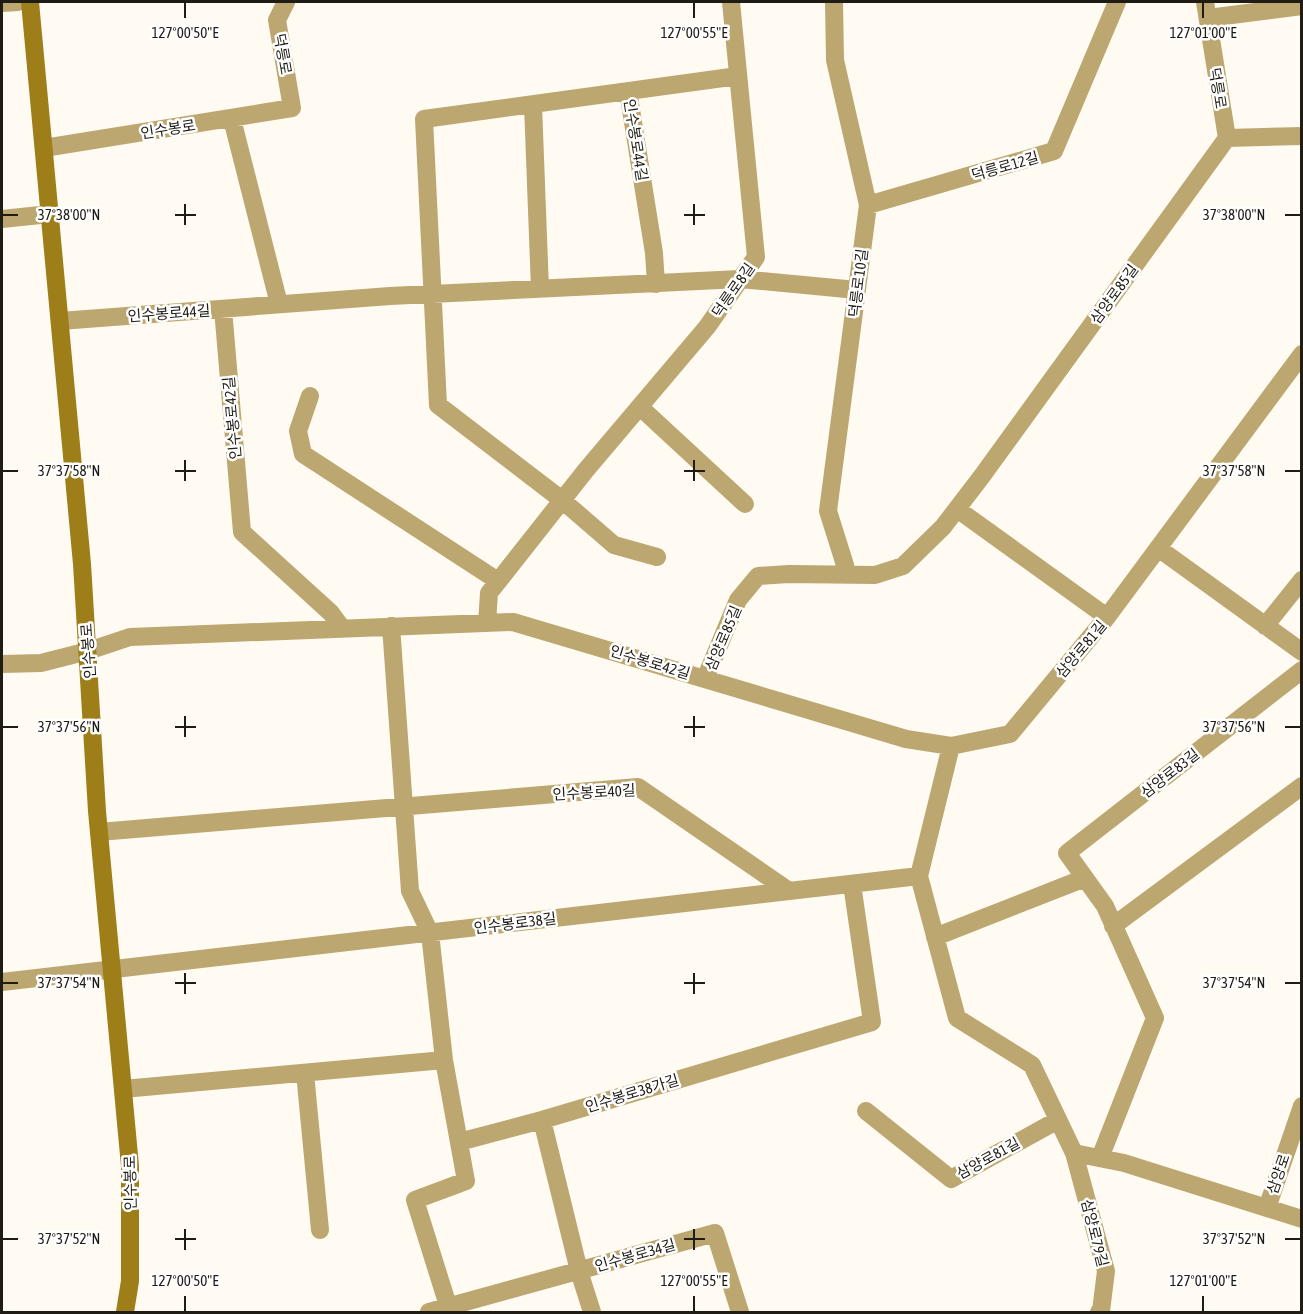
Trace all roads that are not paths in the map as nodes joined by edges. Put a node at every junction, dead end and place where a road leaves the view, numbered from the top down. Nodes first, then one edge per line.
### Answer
1 (18, 2) edge
2 (30, 2) edge
3 (286, 2) edge
4 (731, 2) edge
5 (834, 2) edge
6 (1117, 2) edge
7 (2, 3) edge
8 (1302, 6) edge
9 (1206, 10) edge
10 (738, 76) junction
11 (628, 91) junction
12 (533, 105) junction
13 (292, 108) joint
14 (232, 119) junction
15 (1302, 136) edge
16 (1227, 138) junction
17 (44, 148) junction
18 (868, 205) junction
19 (50, 214) junction
20 (2, 219) edge
21 (740, 279) junction
22 (656, 284) junction
23 (540, 289) junction
24 (857, 290) junction
25 (432, 294) junction
26 (279, 304) junction
27 (223, 309) junction
28 (60, 321) junction
29 (1302, 354) edge
30 (310, 396) dead end
31 (640, 407) junction
32 (562, 500) junction
33 (745, 504) dead end
34 (957, 508) junction
35 (1158, 548) junction
36 (657, 557) dead end
37 (845, 565) dead end
38 (1302, 580) edge
39 (498, 581) junction
40 (1107, 617) junction
41 (487, 623) junction
42 (391, 626) junction
43 (1265, 626) junction
44 (342, 628) junction
45 (88, 651) junction
46 (1302, 652) edge
47 (2, 664) edge
48 (1302, 670) edge
49 (705, 679) junction
50 (951, 746) junction
51 (1302, 786) edge
52 (404, 806) junction
53 (99, 832) junction
54 (919, 876) junction
55 (1085, 878) junction
56 (852, 884) junction
57 (789, 891) junction
58 (1113, 926) junction
59 (430, 933) junction
60 (935, 937) junction
61 (112, 970) junction
62 (2, 982) edge
63 (444, 1060) junction
64 (305, 1073) junction
65 (123, 1089) junction
66 (1302, 1106) edge
67 (866, 1111) dead end
68 (542, 1120) junction
69 (1058, 1120) junction
70 (459, 1142) junction
71 (1074, 1153) junction
72 (1100, 1158) junction
73 (1267, 1208) junction
74 (1302, 1219) edge
75 (320, 1230) dead end
76 (579, 1271) junction
77 (449, 1310) edge
78 (125, 1312) edge
79 (429, 1312) edge
80 (592, 1312) edge
81 (740, 1312) edge
82 (1099, 1312) edge

1 - 7 street
2 - 17 main road, 인수봉로
3 - 13 street, 덕릉로
4 - 10 street, 덕릉로8길
5 - 18 street, 덕릉로10길
6 - 18 street, 덕릉로12길
8 - 9 street
9 - 16 street, 덕릉로
10 - 11 street
10 - 21 street, 덕릉로8길
11 - 12 street, 인수봉로44길
11 - 22 street, 인수봉로44길
12 - 23 street
12 - 25 street, 인수봉로44길
13 - 14 street, 인수봉로
14 - 17 street, 인수봉로
14 - 26 street
15 - 16 street
16 - 34 street, 삼양로85길
17 - 19 main road, 인수봉로
18 - 24 street, 덕릉로10길
19 - 20 street
19 - 28 main road, 인수봉로
21 - 22 street, 인수봉로44길
21 - 24 street, 인수봉로44길
21 - 31 street, 덕릉로8길
22 - 23 street, 인수봉로44길
23 - 25 street, 인수봉로44길
24 - 37 street, 덕릉로10길
25 - 26 street, 인수봉로44길
25 - 32 street
26 - 27 street, 인수봉로44길
27 - 28 street, 인수봉로44길
27 - 44 street, 인수봉로42길
28 - 45 main road, 인수봉로
29 - 35 street, 삼양로81길
30 - 39 street
31 - 32 street, 덕릉로8길
31 - 33 street
32 - 36 street
32 - 39 street, 덕릉로8길
34 - 40 street
34 - 49 street, 삼양로85길
35 - 40 street, 삼양로81길
35 - 43 street
38 - 43 street
39 - 41 street, 덕릉로8길
40 - 50 street, 삼양로81길
41 - 42 street, 인수봉로42길
41 - 49 street, 인수봉로42길
42 - 44 street, 인수봉로42길
42 - 52 street
43 - 46 street
44 - 45 street, 인수봉로42길
45 - 47 street, 인수봉로42길
45 - 53 main road, 인수봉로
48 - 55 street, 삼양로83길
49 - 50 street, 인수봉로42길
50 - 54 street
51 - 58 street
52 - 53 street, 인수봉로40길
52 - 57 street, 인수봉로40길
52 - 59 street
53 - 61 main road, 인수봉로
54 - 56 street, 인수봉로38길
54 - 60 street
55 - 58 street
55 - 60 street
56 - 57 street, 인수봉로38길
56 - 68 street, 인수봉로38가길
57 - 59 street, 인수봉로38길
58 - 72 street
59 - 61 street, 인수봉로38길
59 - 63 street
60 - 69 street
61 - 62 street, 인수봉로38길
61 - 65 main road, 인수봉로
63 - 64 street
63 - 70 street
64 - 65 street
64 - 75 street
65 - 78 main road, 인수봉로
66 - 73 street, 삼양로
67 - 69 street, 삼양로81길
68 - 70 street, 인수봉로38가길
68 - 76 street, 인수봉로34길
69 - 71 street
70 - 77 street
71 - 72 street
71 - 82 street, 삼양로79길
72 - 73 street
73 - 74 street
76 - 77 street, 인수봉로34길
76 - 80 street
76 - 81 street, 인수봉로34길
77 - 79 street, 인수봉로34길

